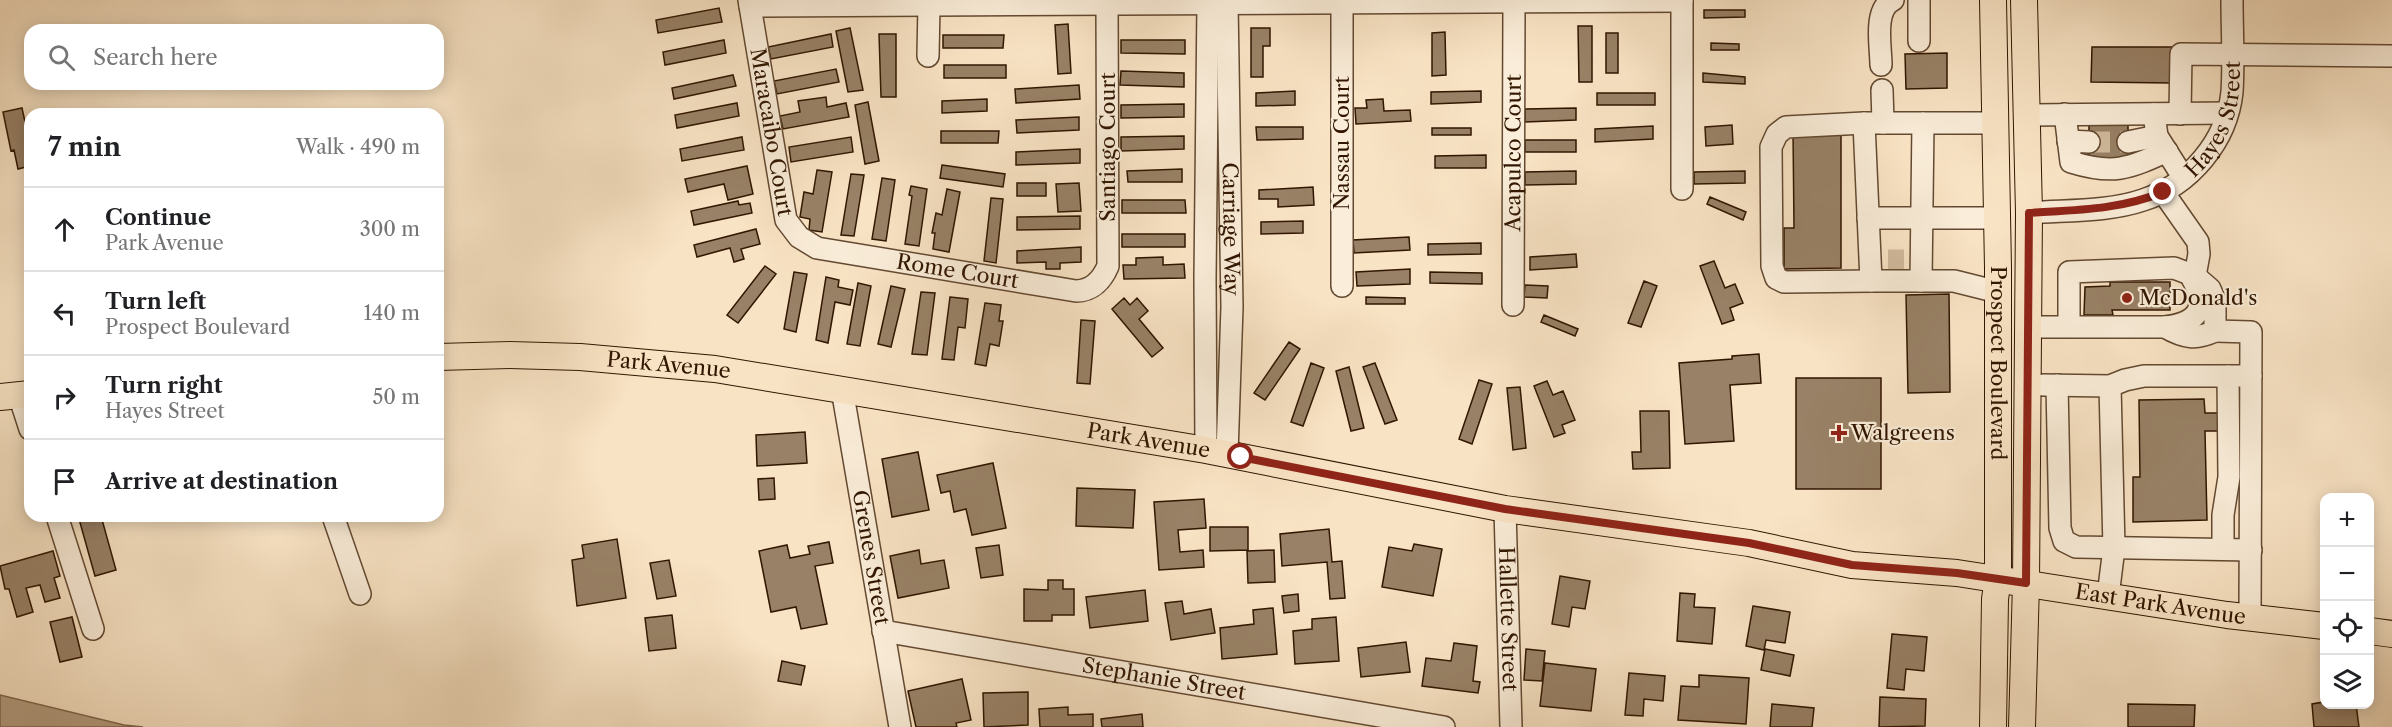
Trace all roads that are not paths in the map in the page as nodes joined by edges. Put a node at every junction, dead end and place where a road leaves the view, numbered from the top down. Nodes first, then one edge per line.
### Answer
1 (1893, 0) edge
2 (1918, 0) edge
3 (1993, 0) edge
4 (2024, 0) edge
5 (2232, 0) edge
6 (1682, 1) edge
7 (1342, 2) edge
8 (1514, 2) junction
9 (749, 3) edge
10 (1112, 3) edge
11 (1217, 3) junction
12 (929, 5) junction
13 (1919, 41) dead end
14 (2232, 55) junction
15 (928, 56) dead end
16 (2392, 56) edge
17 (1881, 65) dead end
18 (1882, 90) dead end
19 (2227, 113) junction
20 (2065, 114) junction
21 (2154, 114) junction
22 (2180, 114) junction
23 (2027, 115) junction
24 (1874, 123) junction
25 (1923, 123) junction
26 (1996, 123) junction
27 (2128, 142) tunnel mouth
28 (2162, 144) junction
29 (2184, 177) junction
30 (1682, 189) dead end
31 (2163, 192) junction
32 (2029, 213) junction
33 (1868, 218) junction
34 (1923, 218) junction
35 (1998, 218) junction
36 (1205, 220) junction
37 (1230, 220) junction
38 (817, 248) joint
39 (1901, 264) junction
40 (2193, 275) junction
41 (1871, 281) junction
42 (1095, 284) joint
43 (1342, 286) dead end
44 (1998, 292) junction
45 (1513, 305) dead end
46 (2028, 327) junction
47 (2069, 327) junction
48 (2165, 327) junction
49 (2215, 331) junction
50 (444, 357) edge
51 (2228, 376) junction
52 (2251, 376) junction
53 (2028, 385) junction
54 (2057, 385) junction
55 (2110, 386) junction
56 (842, 389) junction
57 (16, 395) edge
58 (24, 414) edge
59 (1216, 452) junction
60 (1505, 509) junction
61 (59, 522) edge
62 (335, 522) edge
63 (2114, 548) junction
64 (2223, 549) junction
65 (2251, 550) junction
66 (1998, 578) junction
67 (2026, 583) junction
68 (360, 594) dead end
69 (2108, 596) junction
70 (2250, 618) junction
71 (2320, 625) edge
72 (93, 628) dead end
73 (883, 631) junction
74 (2374, 632) edge
75 (2392, 634) edge
76 (900, 727) edge
77 (1444, 727) edge
78 (1511, 727) edge
79 (1993, 727) edge
80 (2022, 727) edge

1 - 17 street
2 - 13 street
3 - 26 main road, Prospect Boulevard
4 - 23 main road, Prospect Boulevard
5 - 14 street, Hayes Street
6 - 8 street
6 - 30 street
7 - 8 street
7 - 11 street
7 - 43 street, Nassau Court
8 - 45 street, Acapulco Court
9 - 12 street
9 - 38 street, Maracaibo Court
10 - 11 street
10 - 12 street
10 - 42 street, Santiago Court
11 - 36 street, Carriage Way
11 - 37 street, Carriage Way
12 - 15 street
14 - 16 street
14 - 19 street, Hayes Street
14 - 22 street
18 - 24 street
19 - 22 street
19 - 29 street, Hayes Street
20 - 21 street
20 - 23 street
20 - 28 street
21 - 22 street
21 - 28 street
23 - 32 main road, Prospect Boulevard
24 - 25 street
24 - 33 street
24 - 41 street
25 - 26 street
25 - 34 street
26 - 35 main road, Prospect Boulevard
27 - 28 street
28 - 29 street
29 - 31 street, Hayes Street
31 - 32 street, Hayes Street
31 - 40 street
32 - 46 main road, Prospect Boulevard
33 - 34 street
33 - 39 street
34 - 35 street
34 - 39 street
35 - 44 main road, Prospect Boulevard
36 - 37 street
36 - 59 street, Carriage Way
37 - 59 street, Carriage Way
38 - 42 street, Rome Court
39 - 41 street
39 - 41 street
39 - 44 street
40 - 47 street
40 - 48 street
40 - 49 street
44 - 66 main road, Prospect Boulevard
46 - 47 street
46 - 53 main road, Prospect Boulevard
47 - 48 street
48 - 49 street
49 - 52 street
50 - 56 main road, Park Avenue
51 - 52 street
51 - 55 street
51 - 64 street
52 - 65 street
53 - 54 street
53 - 67 main road, Prospect Boulevard
54 - 55 street
54 - 63 street
55 - 63 street
56 - 59 main road, Park Avenue
56 - 73 street, Grenes Street
57 - 58 street
59 - 60 main road, Park Avenue
60 - 66 main road, Park Avenue
60 - 78 street, Hallette Street
61 - 72 street
62 - 68 street
63 - 64 street
63 - 69 street
64 - 65 street
65 - 70 street
66 - 67 main road, East Park Avenue
66 - 79 main road, Prospect Boulevard
67 - 69 main road, East Park Avenue
67 - 80 main road, Prospect Boulevard
69 - 70 main road, East Park Avenue
70 - 71 main road, East Park Avenue
73 - 76 street, Grenes Street
73 - 77 street, Stephanie Street
74 - 75 main road

